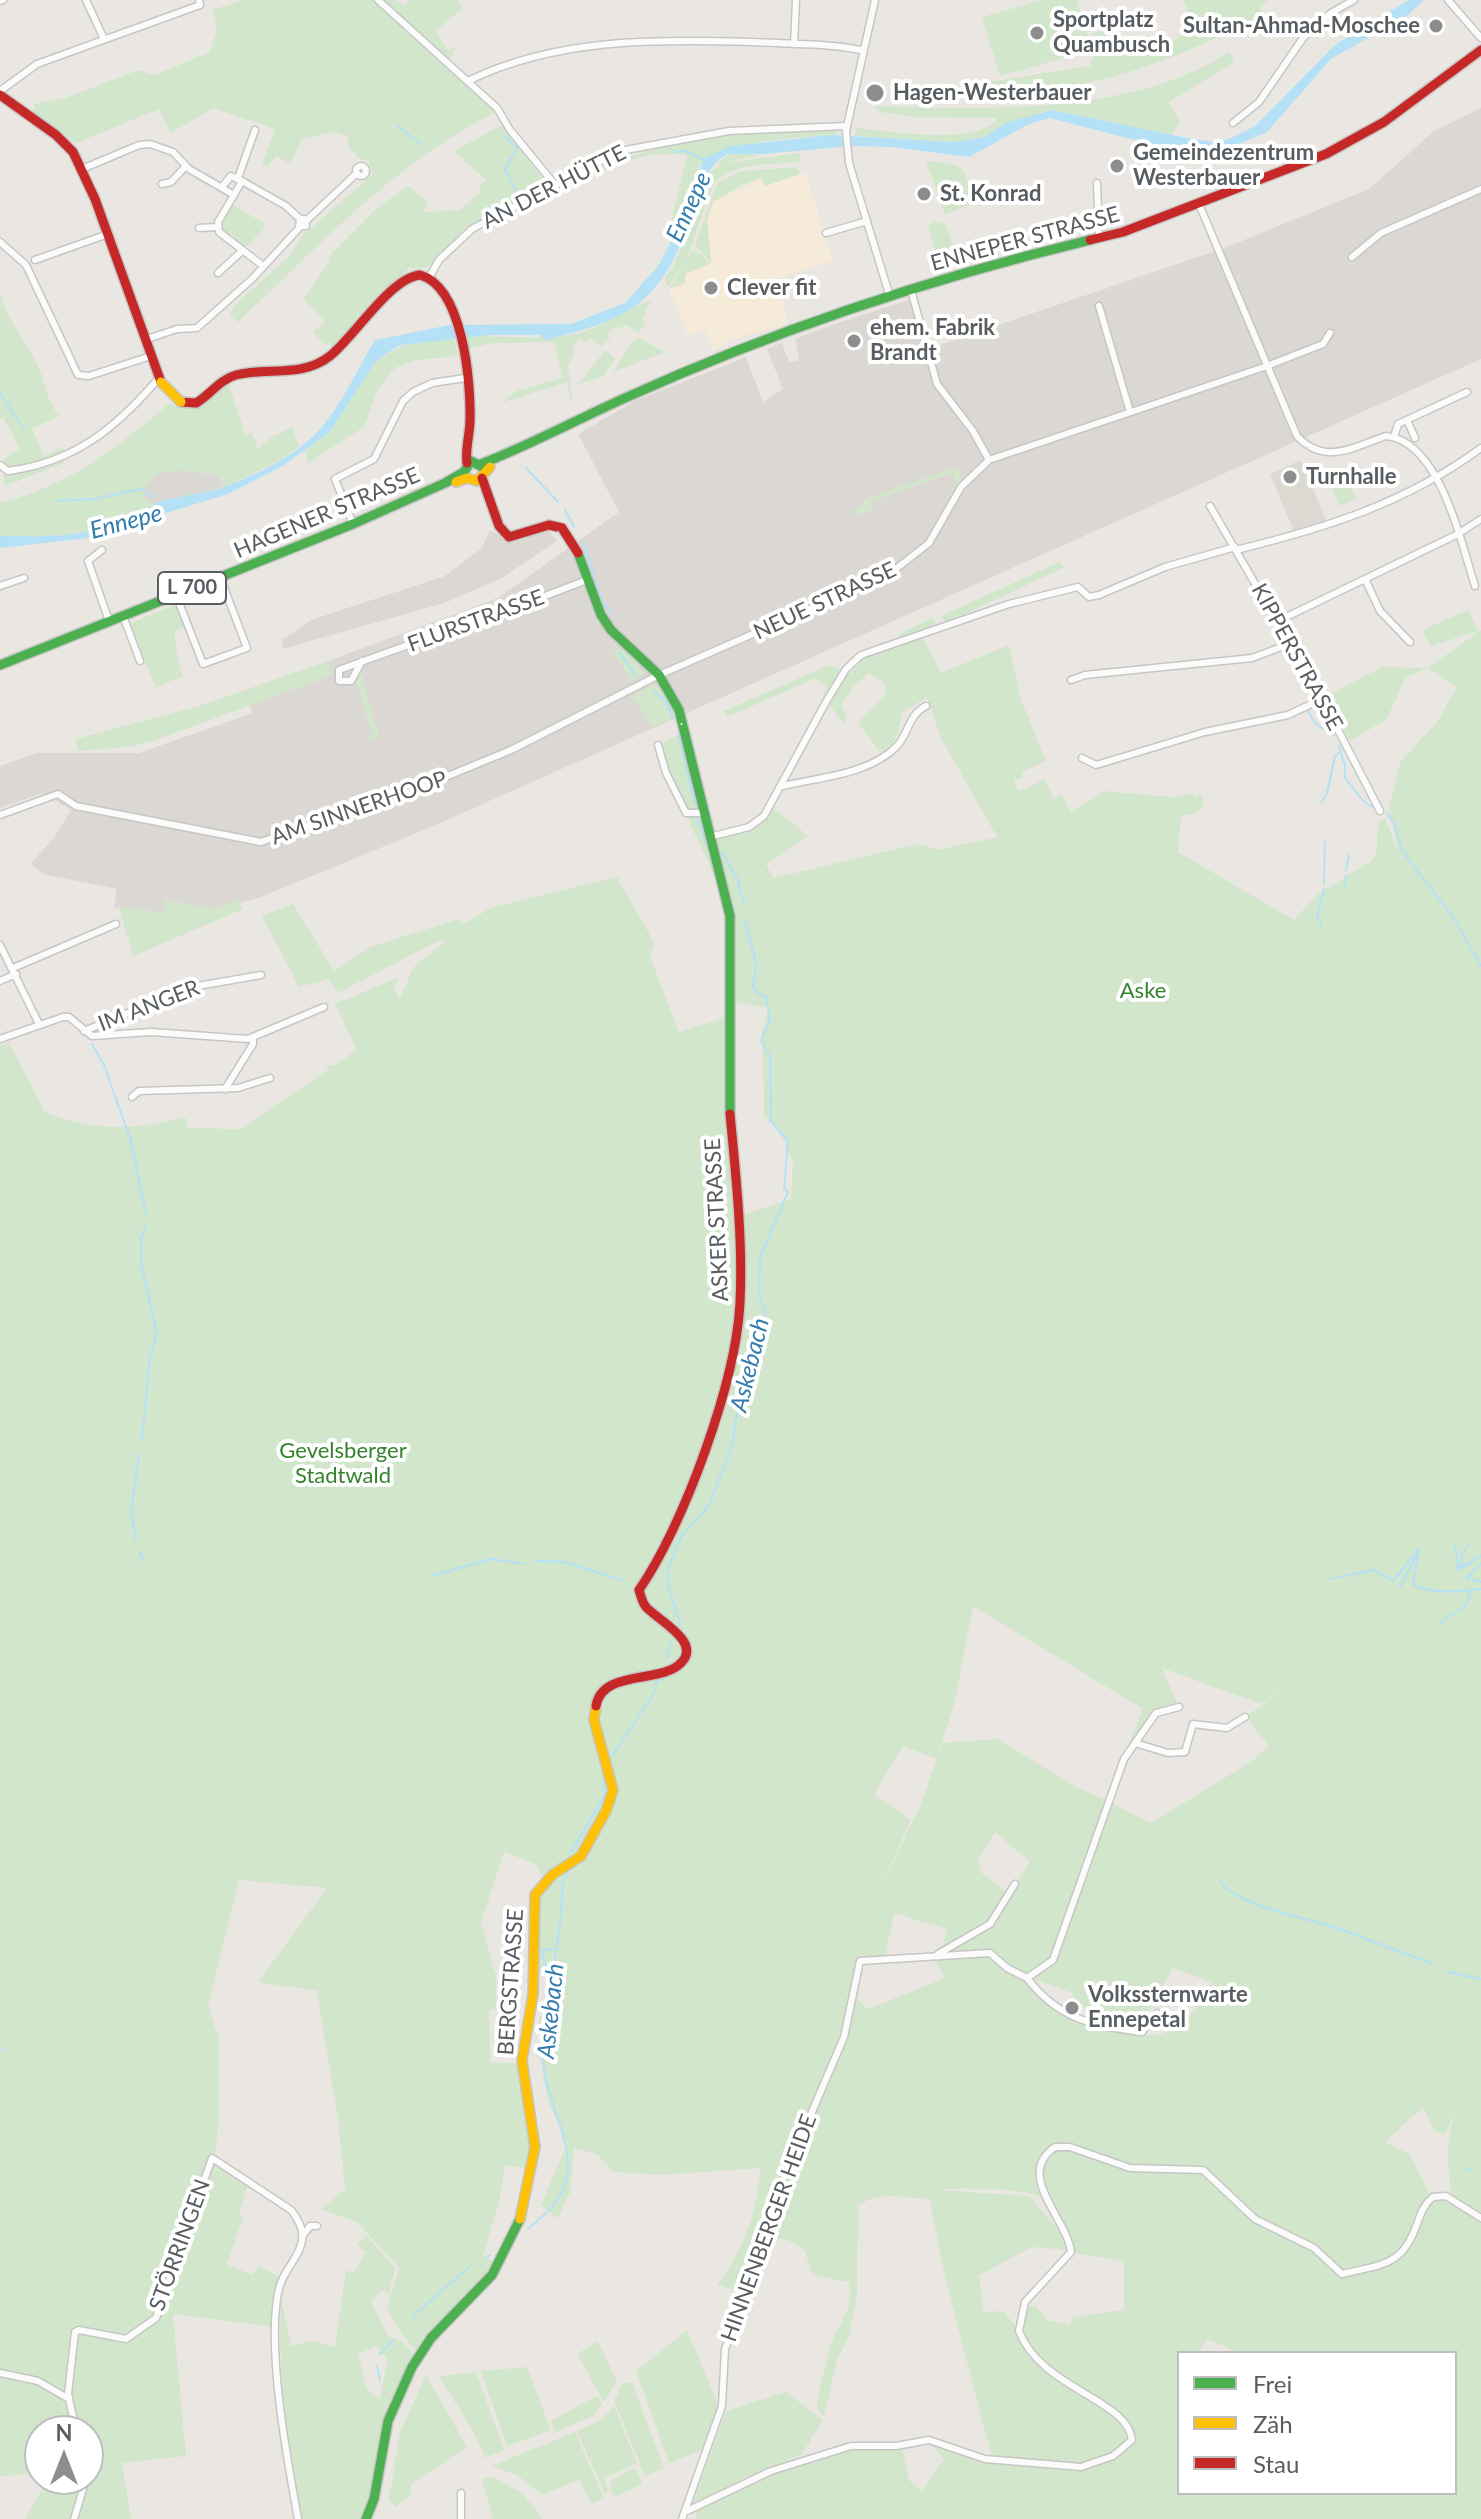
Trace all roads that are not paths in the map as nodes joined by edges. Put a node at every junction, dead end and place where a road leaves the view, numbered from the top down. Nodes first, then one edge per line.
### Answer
1 (86, 0) edge
2 (378, 0) edge
3 (796, 0) edge
4 (875, 0) edge
5 (1354, 0) edge
6 (1448, 0) edge
7 (199, 2) edge
8 (1480, 35) edge
9 (104, 39) junction
10 (794, 44) junction
11 (861, 50) junction
12 (1481, 50) edge
13 (468, 81) junction
14 (0, 93) edge
15 (1233, 123) dead end
16 (846, 128) junction
17 (255, 130) dead end
18 (186, 166) junction
19 (82, 169) junction
20 (357, 173) dead end
21 (240, 180) junction
22 (1097, 183) dead end
23 (162, 184) dead end
24 (556, 186) junction
25 (222, 187) junction
26 (1481, 189) edge
27 (234, 195) junction
28 (1199, 204) junction
29 (867, 221) junction
30 (302, 222) junction
31 (217, 227) junction
32 (199, 228) dead end
33 (826, 233) dead end
34 (108, 234) junction
35 (1099, 238) junction
36 (0, 242) edge
37 (242, 251) junction
38 (1352, 257) dead end
39 (35, 260) dead end
40 (262, 265) junction
41 (218, 273) dead end
42 (429, 278) junction
43 (911, 290) junction
44 (890, 297) junction
45 (1099, 306) dead end
46 (1330, 333) dead end
47 (147, 339) junction
48 (151, 356) junction
49 (1267, 366) junction
50 (465, 378) junction
51 (159, 380) junction
52 (1467, 392) dead end
53 (1130, 412) junction
54 (1407, 420) junction
55 (560, 430) joint
56 (1394, 437) junction
57 (1415, 438) dead end
58 (1481, 448) edge
59 (989, 460) junction
60 (0, 465) edge
61 (474, 471) junction
62 (1438, 479) junction
63 (1210, 506) dead end
64 (1481, 519) edge
65 (353, 524) junction
66 (1458, 534) junction
67 (1236, 548) junction
68 (102, 550) dead end
69 (219, 577) junction
70 (24, 578) dead end
71 (589, 579) junction
72 (1365, 579) junction
73 (0, 584) edge
74 (1475, 586) dead end
75 (176, 595) junction
76 (123, 616) junction
77 (109, 621) junction
78 (1278, 621) junction
79 (1410, 642) dead end
80 (1289, 644) junction
81 (140, 661) dead end
82 (362, 661) dead end
83 (0, 665) edge
84 (659, 675) junction
85 (1071, 680) dead end
86 (1322, 699) junction
87 (926, 706) dead end
88 (658, 745) dead end
89 (1082, 758) dead end
90 (783, 786) junction
91 (1380, 811) dead end
92 (705, 813) junction
93 (0, 815) edge
94 (713, 836) junction
95 (116, 924) dead end
96 (0, 945) edge
97 (14, 971) junction
98 (261, 975) dead end
99 (0, 981) edge
100 (324, 1007) dead end
101 (39, 1024) junction
102 (84, 1031) junction
103 (253, 1038) junction
104 (0, 1039) edge
105 (270, 1078) dead end
106 (225, 1089) junction
107 (132, 1097) dead end
108 (1179, 1707) dead end
109 (1245, 1717) dead end
110 (594, 1720) joint
111 (1135, 1743) junction
112 (1015, 1884) dead end
113 (935, 1956) junction
114 (1027, 1978) junction
115 (1157, 2013) dead end
116 (1481, 2218) edge
117 (317, 2226) dead end
118 (302, 2237) junction
119 (0, 2373) edge
120 (69, 2399) junction
121 (72, 2415) edge
122 (461, 2493) dead end
123 (81, 2495) edge
124 (687, 2511) junction
125 (74, 2519) edge
126 (298, 2519) edge
127 (366, 2519) edge
128 (461, 2519) edge
129 (682, 2519) edge

1 - 9 street
2 - 13 street
3 - 10 street
4 - 11 street
5 - 15 street
6 - 8 street
7 - 9 street
9 - 14 street
10 - 11 street
10 - 13 street
11 - 16 street
12 - 28 street, ENNEPER STRASSE / L 700
13 - 24 street
14 - 19 street
16 - 24 street, AN DER HÜTTE
16 - 29 street
17 - 21 street
18 - 19 street
18 - 23 street
18 - 25 street
19 - 34 street
20 - 30 street
21 - 25 street
21 - 27 street
21 - 30 street
22 - 35 street
24 - 42 street, AN DER HÜTTE
25 - 27 street
26 - 38 street
27 - 31 street
28 - 35 street, ENNEPER STRASSE / L 700
28 - 49 street
29 - 33 street
29 - 44 street
30 - 40 street
31 - 32 street
31 - 37 street
34 - 39 street
34 - 47 street
35 - 43 street, ENNEPER STRASSE / L 700
36 - 48 street
37 - 40 street
37 - 41 street
40 - 47 street
42 - 50 street
42 - 51 street, bridge
43 - 44 street, ENNEPER STRASSE / L 700
43 - 59 street
44 - 55 street, ENNEPER STRASSE / L 700
45 - 53 street
46 - 49 street, NEUE STRASSE
47 - 48 street
48 - 51 street
49 - 53 street, NEUE STRASSE
49 - 56 street
50 - 61 street
50 - 65 street
51 - 60 street
52 - 54 street
53 - 59 street, NEUE STRASSE
54 - 56 street
54 - 57 street
55 - 61 street, HAGENER STRASSE / L 700
56 - 62 street
58 - 62 street
59 - 84 street, NEUE STRASSE
61 - 65 street, HAGENER STRASSE / L 700
61 - 71 street, ASKER STRASSE, bridge
62 - 66 street
62 - 67 street
63 - 67 street, KIPPERSTRASSE
64 - 66 street
65 - 69 street, HAGENER STRASSE / L 700
66 - 72 street
66 - 74 street
67 - 78 street, KIPPERSTRASSE
67 - 90 street
68 - 77 street
69 - 75 street, HAGENER STRASSE / L 700
69 - 75 street
70 - 73 street
71 - 82 street, FLURSTRASSE
71 - 84 street, ASKER STRASSE
72 - 78 street
72 - 79 street
75 - 76 street, HAGENER STRASSE / L 700
76 - 77 street, HAGENER STRASSE / L 700
76 - 81 street
77 - 83 street, HAGENER STRASSE / L 700
78 - 80 street, KIPPERSTRASSE
80 - 85 street
80 - 86 street, KIPPERSTRASSE
84 - 92 street, ASKER STRASSE
84 - 93 street, AM SINNERHOOP
86 - 89 street
86 - 91 street, KIPPERSTRASSE
87 - 90 street
88 - 92 street
90 - 94 street
92 - 94 street, ASKER STRASSE
94 - 110 street, ASKER STRASSE
95 - 97 street
96 - 97 street
97 - 99 street
97 - 101 street
98 - 102 street, IM ANGER
100 - 103 street
101 - 102 street
101 - 104 street
102 - 103 street
103 - 106 street
105 - 106 street
106 - 107 street
108 - 111 street
109 - 111 street
110 - 127 street, BERGSTRASSE
111 - 114 street
112 - 113 street
113 - 114 street
113 - 124 street, HINNENBERGER HEIDE
114 - 115 street
116 - 124 street
117 - 118 street
118 - 120 street, STÖRRINGEN
118 - 126 street
119 - 120 street
120 - 121 street, STÖRRINGEN
122 - 128 street
123 - 125 street
124 - 129 street, HINNENBERGER HEIDE

